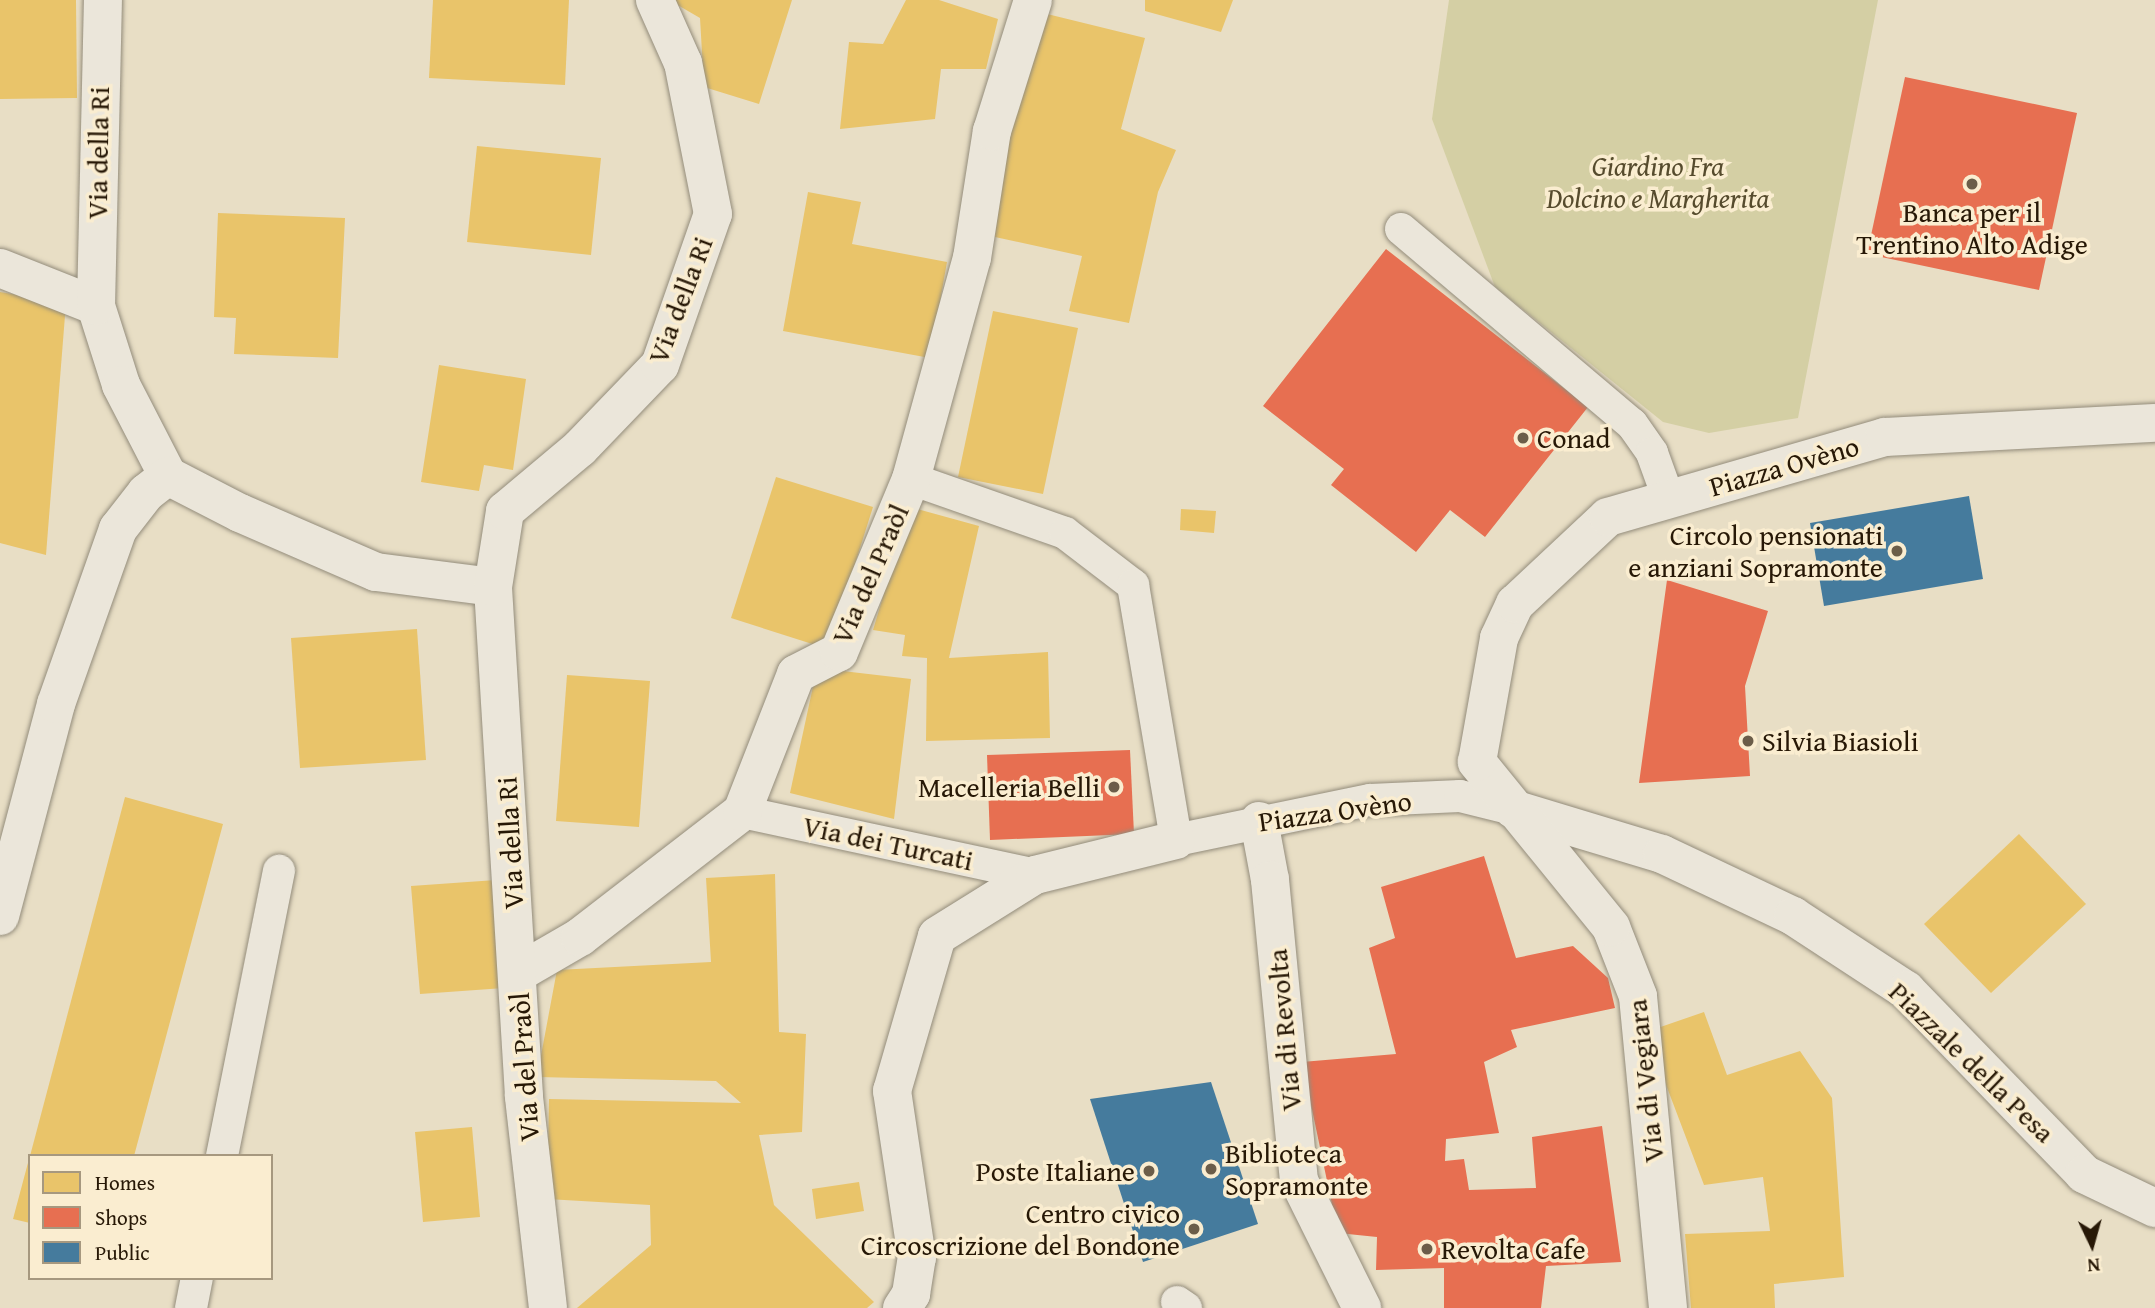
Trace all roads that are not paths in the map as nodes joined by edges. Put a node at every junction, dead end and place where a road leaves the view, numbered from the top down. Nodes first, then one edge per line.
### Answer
1 (103, 0) edge
2 (655, 0) edge
3 (1033, 0) edge
4 (1401, 229) dead end
5 (0, 268) edge
6 (96, 306) junction
7 (2155, 423) edge
8 (168, 476) junction
9 (911, 479) junction
10 (1683, 496) junction
11 (493, 587) junction
12 (1513, 810) junction
13 (742, 811) junction
14 (1259, 821) junction
15 (1176, 840) junction
16 (279, 871) dead end
17 (1035, 875) junction
18 (0, 916) edge
19 (518, 973) junction
20 (222, 1154) edge
21 (2155, 1208) edge
22 (197, 1280) edge
23 (191, 1308) edge
24 (548, 1308) edge
25 (902, 1308) edge
26 (1362, 1308) edge
27 (1668, 1308) edge

1 - 6 street, Via della Ri
2 - 11 street, Via della Ri
3 - 9 street, Via del Praòl
4 - 10 lane
5 - 6 street
6 - 8 street, Via della Ri
7 - 10 street, Piazza Ovèno
8 - 11 street
8 - 18 street
9 - 13 street, Via del Praòl
9 - 15 lane
10 - 12 street, Piazza Ovèno
11 - 19 street, Via della Ri
12 - 14 lane, Piazza Ovèno
12 - 21 street, Piazzale della Pesa
12 - 27 street, Via di Vegiara
13 - 17 lane, Via dei Turcati
13 - 19 street, Via del Praòl
14 - 15 lane, Piazza Ovèno
14 - 26 street, Via di Revolta
15 - 17 street, Via dei Turcati
16 - 20 lane
17 - 25 street, Via dei Turcati
19 - 24 street, Via del Praòl
22 - 23 lane

